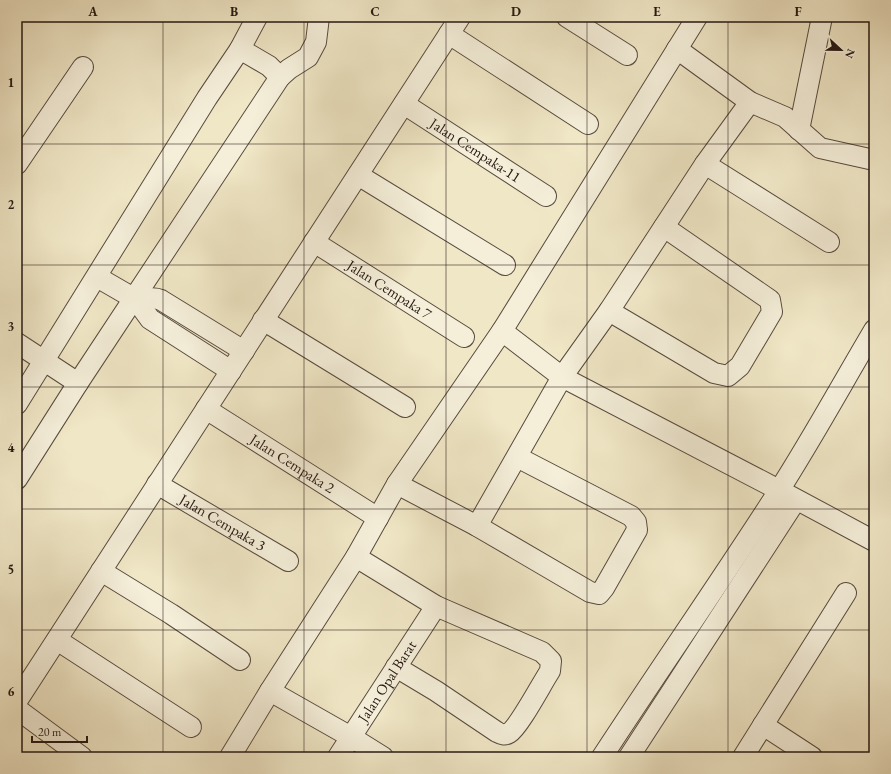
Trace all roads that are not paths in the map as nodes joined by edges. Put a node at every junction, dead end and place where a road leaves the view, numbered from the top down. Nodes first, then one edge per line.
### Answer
1 (258, 17) edge
2 (319, 17) edge
3 (460, 17) edge
4 (567, 17) edge
5 (696, 17) edge
6 (822, 17) edge
7 (448, 34) junction
8 (240, 49) junction
9 (677, 49) junction
10 (627, 55) dead end
11 (83, 67) dead end
12 (280, 77) junction
13 (750, 102) junction
14 (404, 104) junction
15 (588, 124) dead end
16 (799, 130) junction
17 (874, 160) edge
18 (17, 164) edge
19 (706, 164) junction
20 (358, 175) junction
21 (546, 196) dead end
22 (664, 227) junction
23 (314, 242) junction
24 (829, 242) dead end
25 (505, 264) dead end
26 (97, 277) junction
27 (138, 300) junction
28 (609, 311) junction
29 (263, 320) junction
30 (874, 330) edge
31 (502, 331) junction
32 (464, 337) dead end
33 (17, 343) edge
34 (244, 351) junction
35 (44, 361) junction
36 (231, 371) junction
37 (562, 377) junction
38 (78, 383) junction
39 (17, 404) edge
40 (405, 407) dead end
41 (206, 409) junction
42 (517, 457) junction
43 (17, 479) edge
44 (157, 484) junction
45 (397, 484) junction
46 (788, 495) junction
47 (378, 518) junction
48 (477, 526) junction
49 (874, 541) edge
50 (356, 556) junction
51 (288, 561) dead end
52 (101, 571) junction
53 (846, 593) dead end
54 (436, 606) junction
55 (57, 640) junction
56 (240, 660) dead end
57 (396, 667) junction
58 (270, 691) junction
59 (17, 702) edge
60 (17, 709) edge
61 (763, 725) junction
62 (190, 727) dead end
63 (351, 737) junction
64 (82, 757) edge
65 (230, 757) edge
66 (338, 757) edge
67 (383, 757) edge
68 (602, 757) edge
69 (629, 757) edge
70 (743, 757) edge
71 (812, 757) edge

1 - 8 street
2 - 12 street
3 - 7 street
4 - 10 street
5 - 9 street
6 - 16 street
7 - 14 street
7 - 15 street
8 - 12 street
8 - 26 street
9 - 13 street
9 - 31 street
11 - 18 street
12 - 27 street
13 - 16 street
13 - 19 street
14 - 20 street
14 - 21 street, Jalan Cempaka-11
16 - 17 street
19 - 22 street
19 - 24 street
20 - 23 street
20 - 25 street
22 - 28 street
22 - 28 street
23 - 29 street
23 - 32 street, Jalan Cempaka 7
26 - 27 street
26 - 35 street
27 - 34 street
27 - 36 street
27 - 38 street
28 - 37 street
29 - 34 street
29 - 40 street
30 - 46 street
31 - 37 street
31 - 45 street
33 - 35 street
34 - 36 street
35 - 38 street
35 - 39 street
36 - 41 street
37 - 42 street
37 - 46 street
38 - 43 street
41 - 44 street
41 - 47 street, Jalan Cempaka 2
42 - 48 street
42 - 48 street
44 - 51 street, Jalan Cempaka 3
44 - 52 street
45 - 47 street
45 - 48 street
46 - 49 street
46 - 68 street
46 - 69 street
47 - 50 street
50 - 54 street
50 - 58 street
52 - 55 street
52 - 56 street
53 - 61 street
54 - 57 street, Jalan Opal Barat
54 - 57 street
55 - 59 street
55 - 62 street
57 - 63 street, Jalan Opal Barat
58 - 63 street
58 - 65 street
60 - 64 street
61 - 70 street
61 - 71 street
63 - 66 street, Jalan Opal Barat
63 - 67 street

